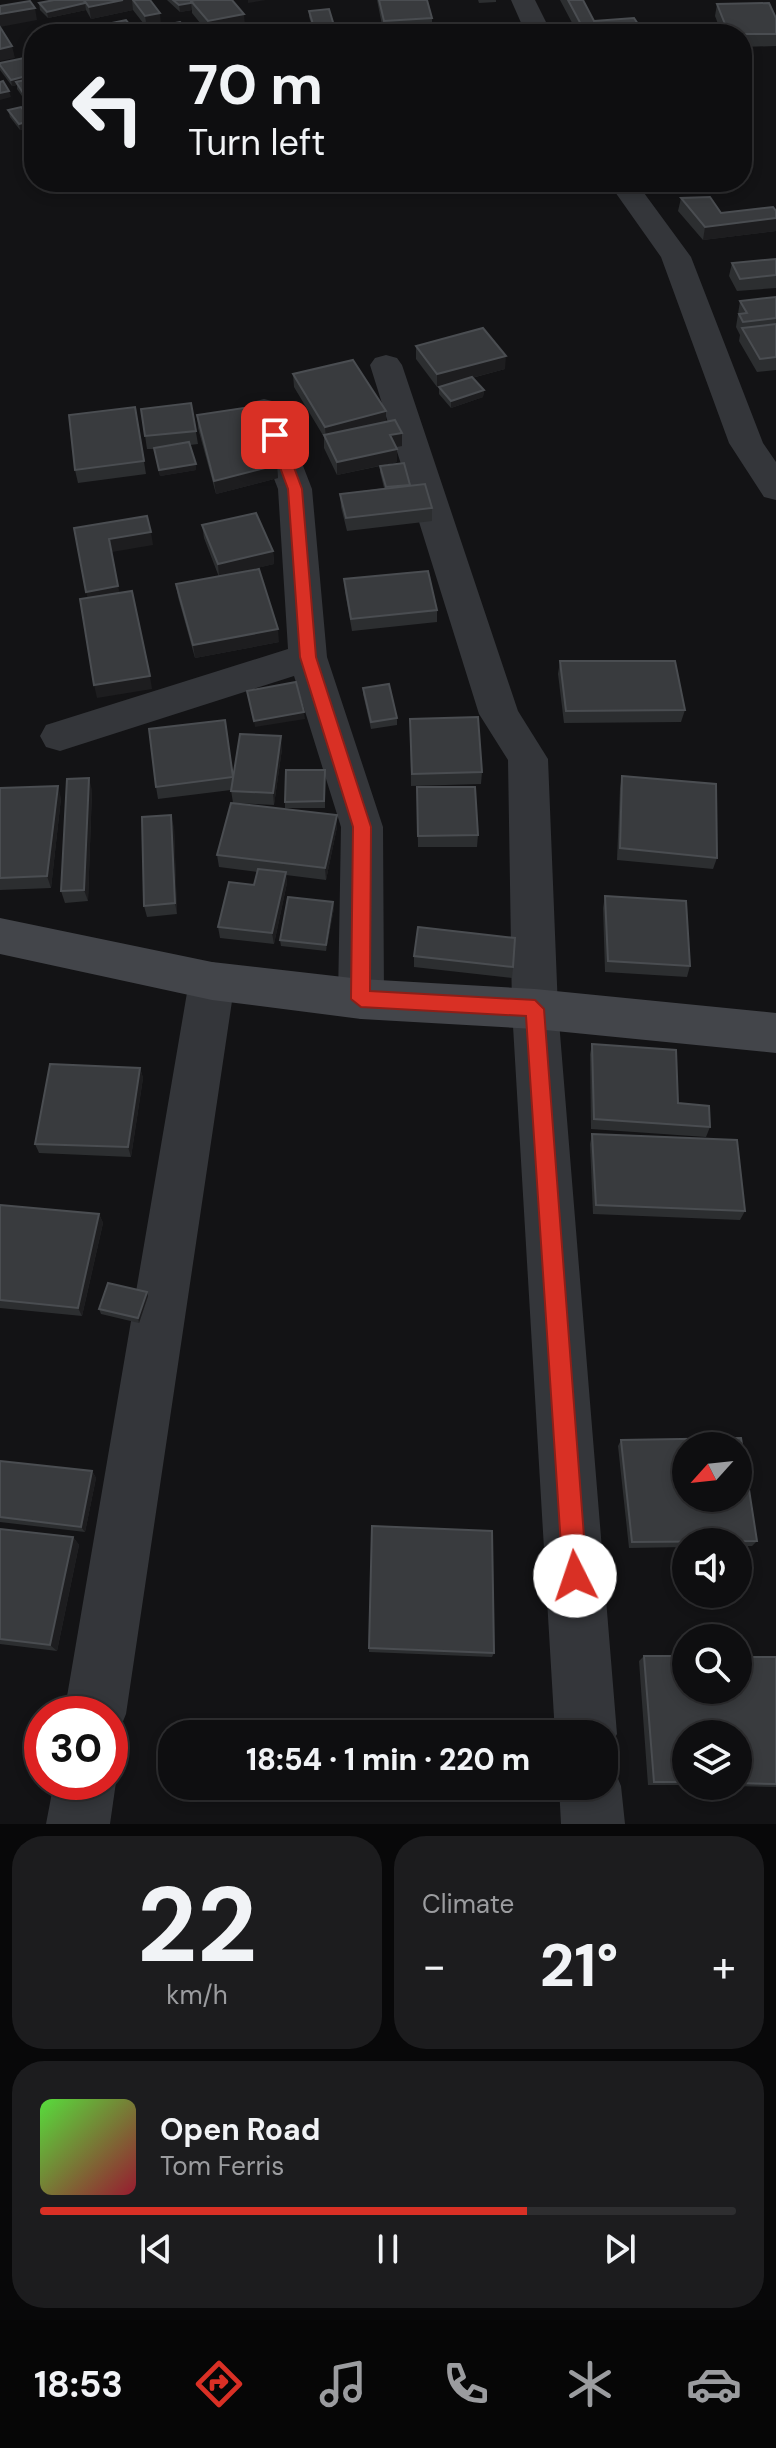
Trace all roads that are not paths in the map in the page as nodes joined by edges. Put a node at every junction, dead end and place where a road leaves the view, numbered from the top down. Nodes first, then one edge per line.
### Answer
1 (523, 0) edge
2 (534, 24) edge
3 (629, 192) edge
4 (386, 365) dead end
5 (264, 409) dead end
6 (776, 489) edge
7 (308, 657) junction
8 (60, 736) dead end
9 (0, 936) edge
10 (212, 981) junction
11 (361, 999) junction
12 (535, 1009) junction
13 (776, 1033) edge
14 (98, 1696) edge
15 (585, 1720) edge
16 (82, 1800) edge
17 (591, 1800) edge
18 (78, 1824) edge
19 (593, 1824) edge

1 - 2 street
3 - 6 street
4 - 12 street
5 - 7 street
7 - 8 street
7 - 11 street
9 - 10 street
10 - 11 street
10 - 14 street
11 - 12 street
12 - 13 street
12 - 15 street
16 - 18 street
17 - 19 street

